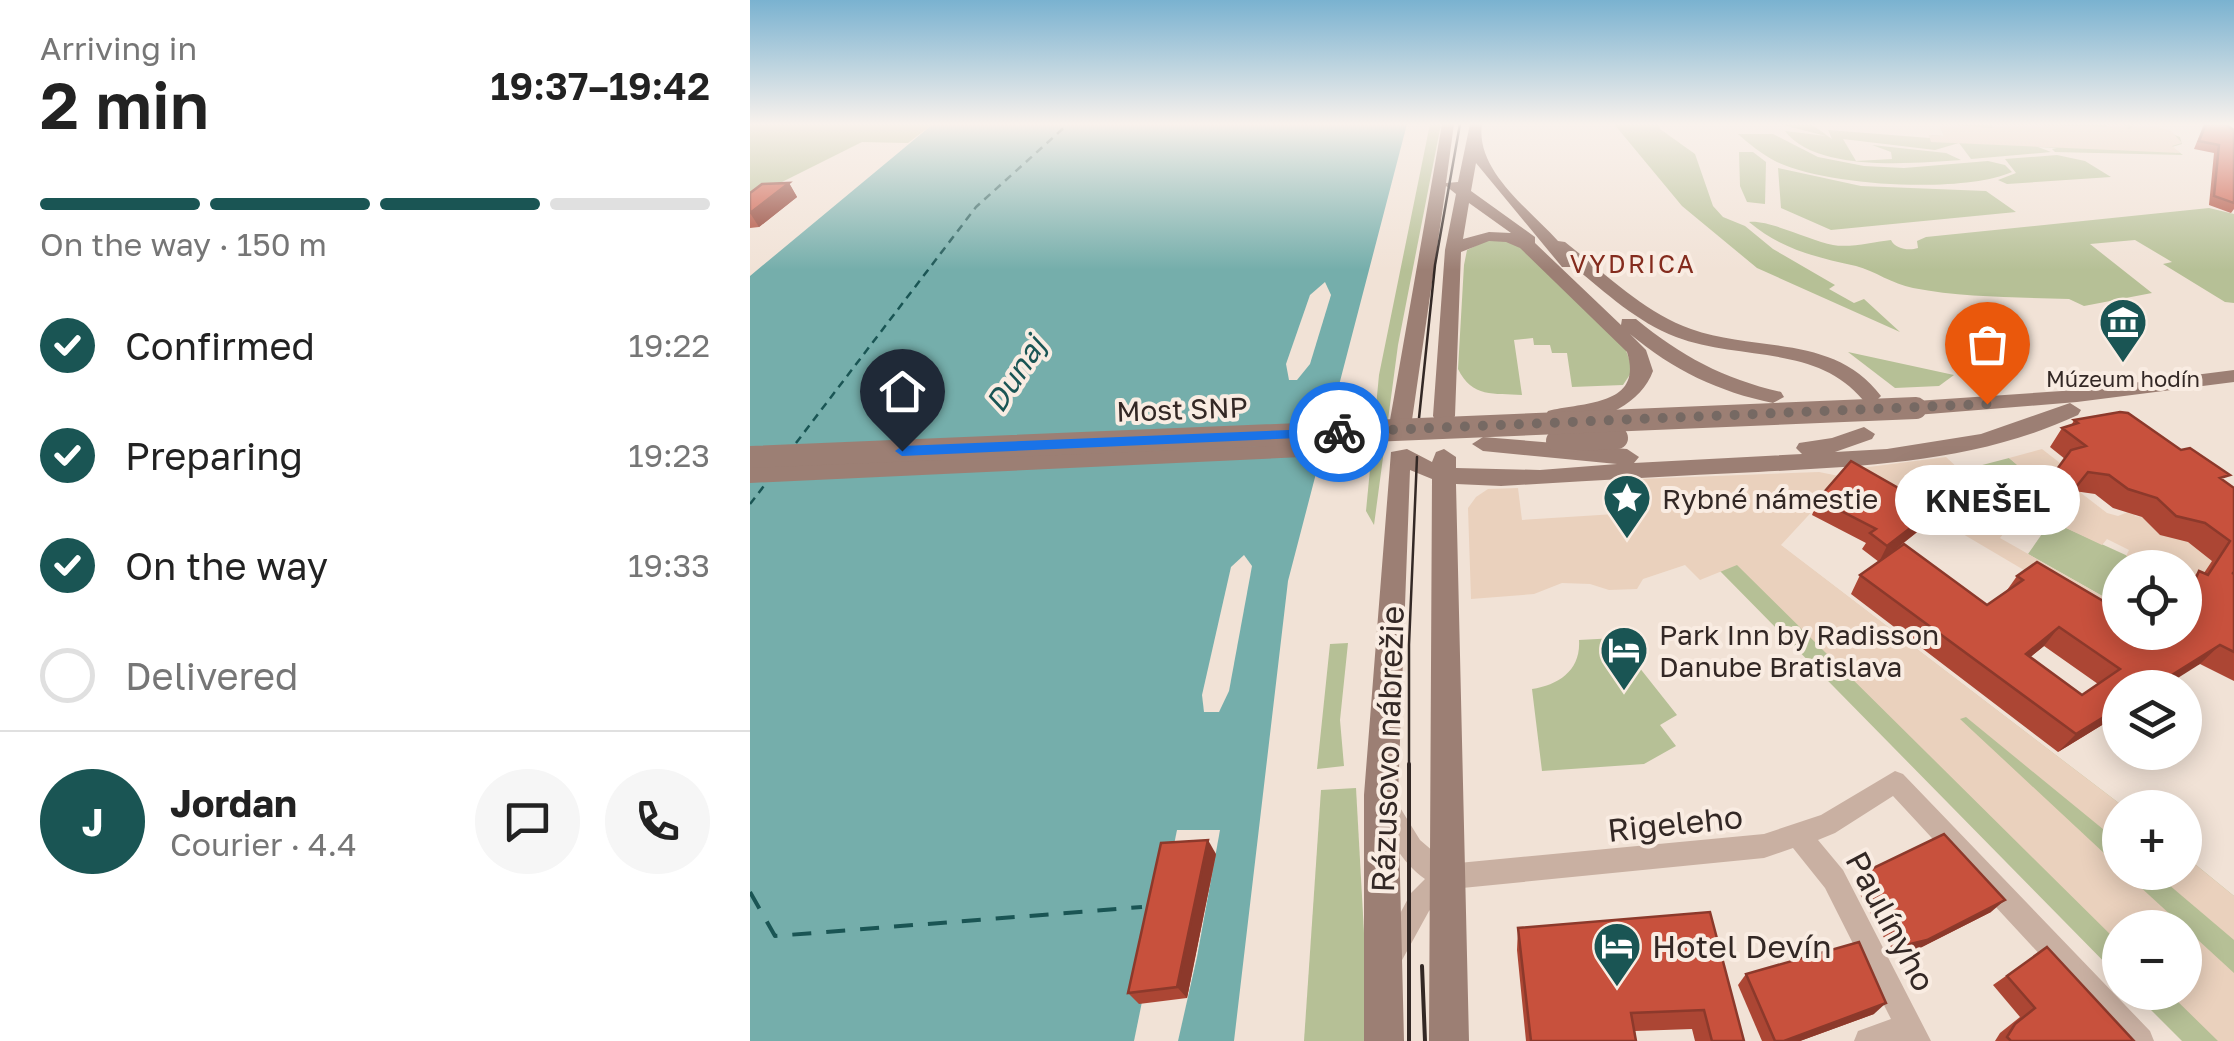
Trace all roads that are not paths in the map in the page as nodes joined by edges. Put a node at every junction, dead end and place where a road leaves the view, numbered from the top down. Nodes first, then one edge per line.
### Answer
1 (1440, 173) edge
2 (1468, 173) edge
3 (1489, 173) edge
4 (1439, 176) junction
5 (1464, 192) junction
6 (1434, 199) junction
7 (1536, 227) junction
8 (1452, 250) junction
9 (1544, 260) junction
10 (2234, 376) edge
11 (2234, 389) edge
12 (1870, 396) dead end
13 (1444, 409) dead end
14 (2070, 410) junction
15 (1921, 416) junction
16 (1401, 420) dead end
17 (1864, 434) dead end
18 (1490, 435) junction
19 (750, 457) edge
20 (1444, 466) junction
21 (750, 475) edge
22 (1479, 479) junction
23 (1443, 526) junction
24 (1381, 796) junction
25 (1799, 836) junction
26 (1446, 876) junction
27 (1384, 992) junction
28 (1912, 1034) edge
29 (1384, 1041) edge
30 (1450, 1041) edge
31 (1868, 1041) edge
32 (2140, 1041) edge

1 - 4 main road
2 - 5 main road
3 - 7 main road
4 - 5 main road
4 - 6 main road
5 - 6 main road
5 - 7 main road
5 - 8 main road
5 - 9 main road
6 - 16 main road
7 - 12 main road
7 - 15 main road, bridge
8 - 9 main road
8 - 13 main road
9 - 18 main road, bridge
10 - 15 main road
11 - 14 main road
14 - 15 main road
14 - 22 main road
15 - 18 main road, Most SNP, bridge
17 - 18 main road
18 - 19 main road, Most SNP, bridge
18 - 21 main road, Most SNP
20 - 22 main road
20 - 23 main road, Rázusovo nábrežie
20 - 24 main road, Rázusovo nábrežie
22 - 23 main road
23 - 26 main road, Rázusovo nábrežie
24 - 26 street
24 - 27 main road, Rázusovo nábrežie
25 - 26 street, Rigeleho
25 - 28 street, Paulínyho
25 - 32 street, Rigeleho
26 - 27 street
26 - 30 main road, Rázusovo nábrežie
27 - 29 main road, Rázusovo nábrežie
28 - 31 street

